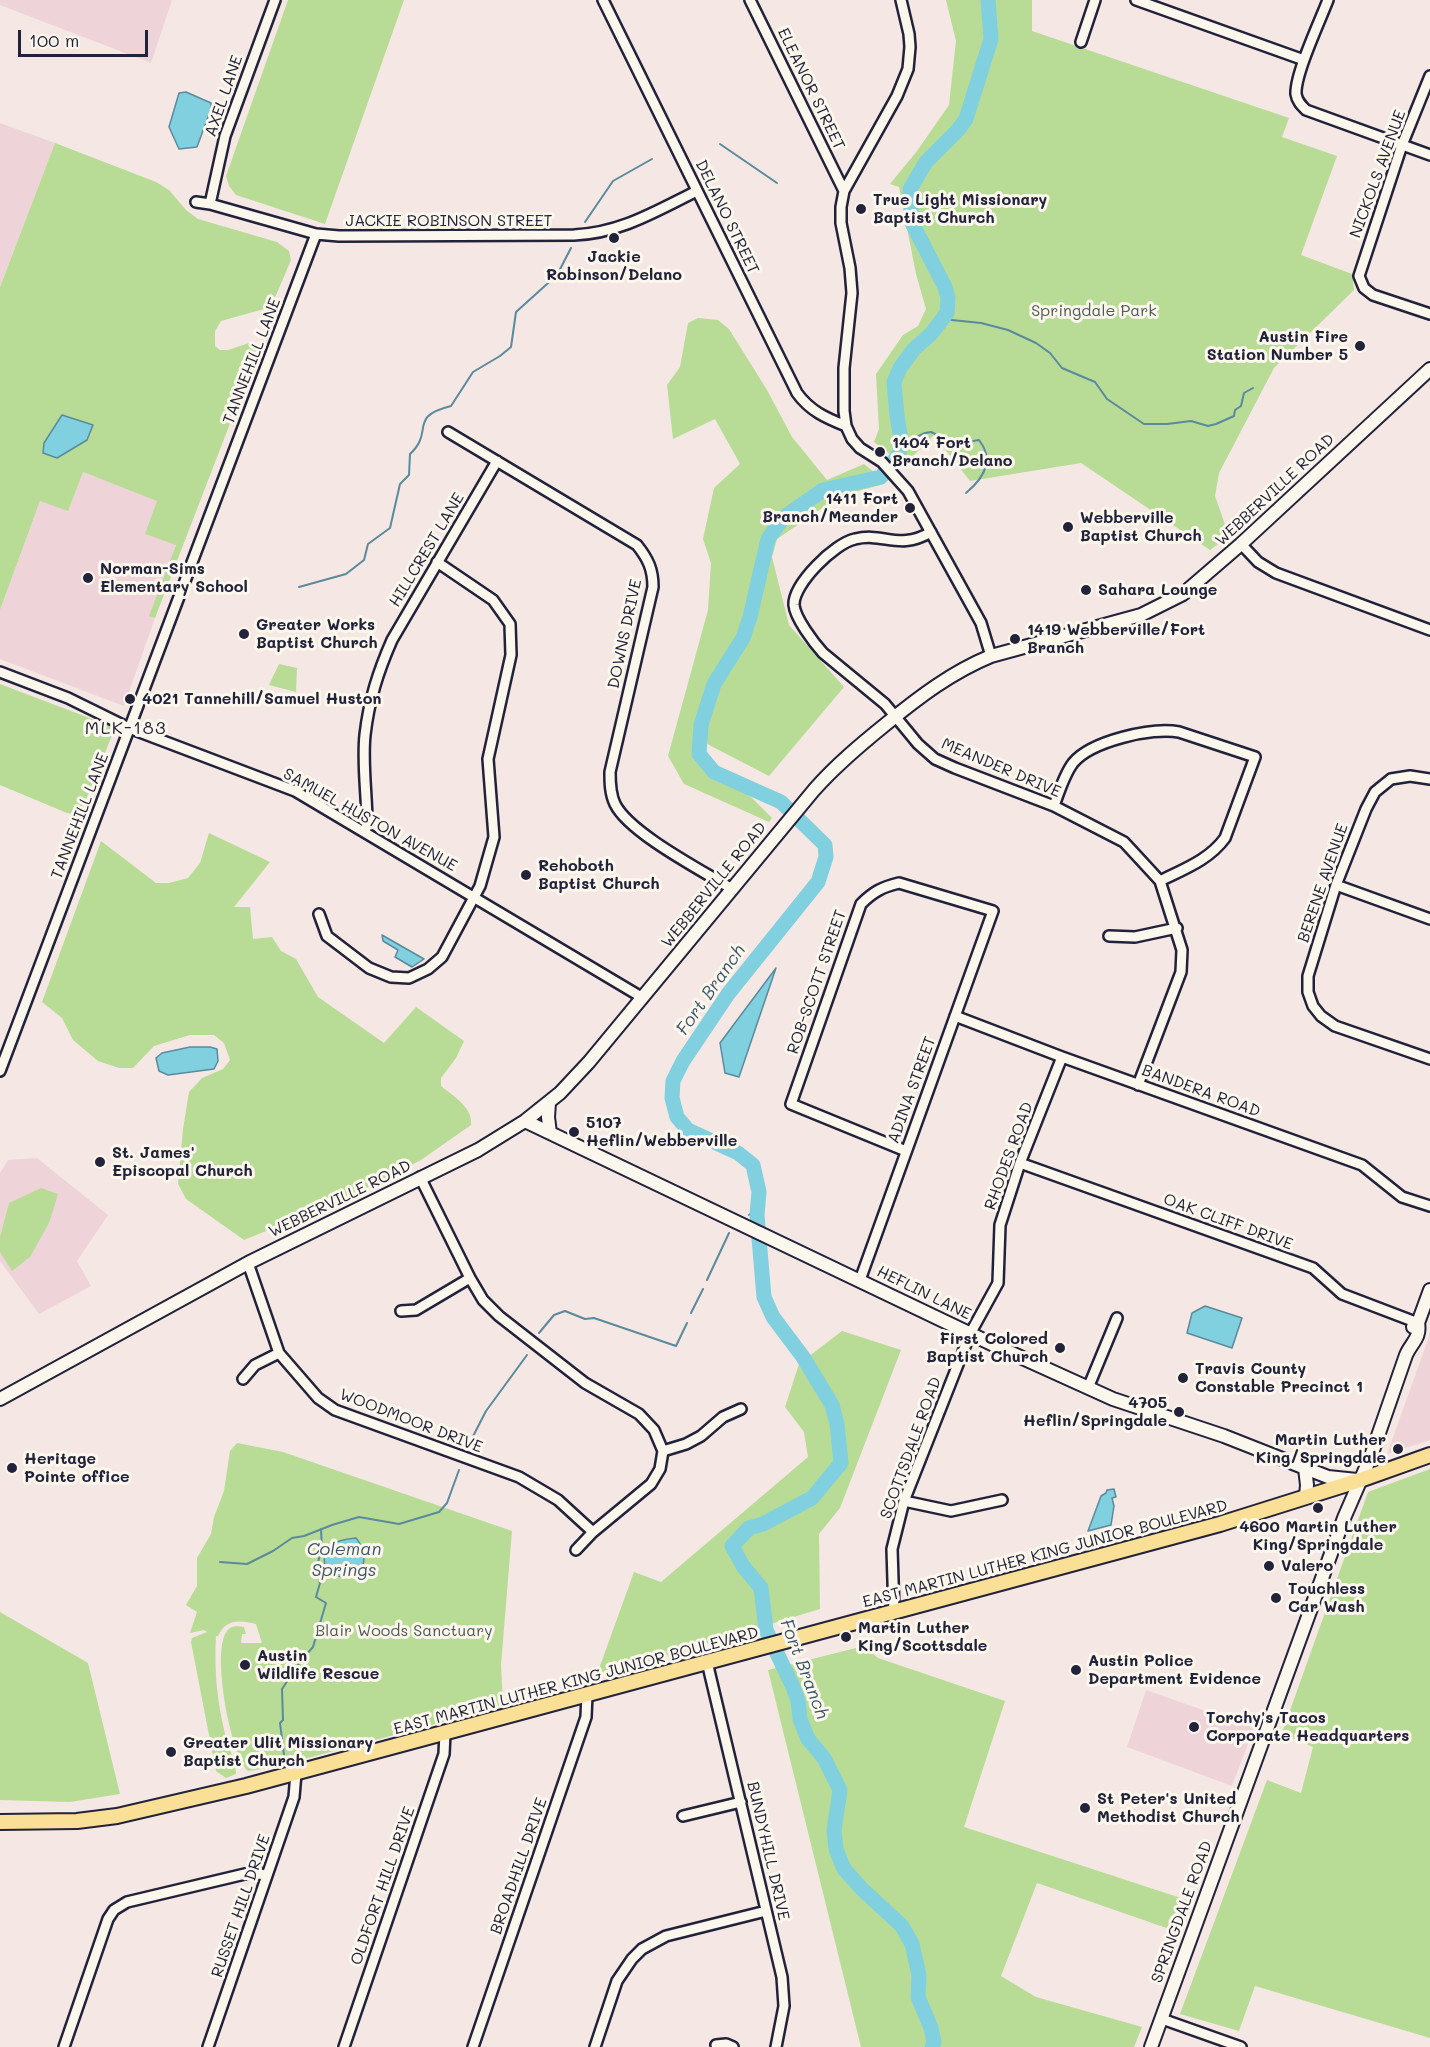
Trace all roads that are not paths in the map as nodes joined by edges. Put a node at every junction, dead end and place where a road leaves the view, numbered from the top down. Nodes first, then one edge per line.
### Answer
1 (275, 0) edge
2 (603, 0) edge
3 (750, 0) edge
4 (901, 0) edge
5 (1095, 0) edge
6 (1136, 0) edge
7 (1328, 0) edge
8 (1081, 42) dead end
9 (1304, 60) junction
10 (1430, 76) edge
11 (1402, 145) junction
12 (1430, 155) edge
13 (697, 191) junction
14 (844, 191) junction
15 (196, 201) dead end
16 (210, 204) junction
17 (316, 234) junction
18 (1430, 314) edge
19 (1430, 369) edge
20 (846, 426) junction
21 (448, 432) dead end
22 (497, 461) junction
23 (932, 532) junction
24 (1241, 544) junction
25 (437, 562) junction
26 (1430, 630) edge
27 (991, 656) junction
28 (0, 672) edge
29 (896, 716) junction
30 (129, 728) junction
31 (1430, 779) edge
32 (1054, 806) junction
33 (365, 832) junction
34 (1160, 881) junction
35 (1336, 885) junction
36 (732, 889) junction
37 (475, 897) junction
38 (993, 911) joint
39 (320, 914) dead end
40 (1430, 919) edge
41 (1177, 928) junction
42 (1109, 936) dead end
43 (643, 998) junction
44 (955, 1016) junction
45 (1062, 1057) junction
46 (1430, 1059) edge
47 (0, 1071) edge
48 (1138, 1085) junction
49 (549, 1103) junction
50 (525, 1121) junction
51 (550, 1133) junction
52 (906, 1151) junction
53 (1020, 1163) junction
54 (420, 1177) junction
55 (1430, 1206) edge
56 (248, 1263) junction
57 (470, 1278) junction
58 (860, 1280) junction
59 (1430, 1290) edge
60 (401, 1311) dead end
61 (1117, 1318) dead end
62 (1418, 1323) junction
63 (970, 1334) junction
64 (279, 1353) junction
65 (243, 1379) dead end
66 (1088, 1388) junction
67 (0, 1399) edge
68 (741, 1409) dead end
69 (663, 1451) junction
70 (1430, 1455) edge
71 (1305, 1468) junction
72 (1360, 1480) junction
73 (1306, 1496) junction
74 (1002, 1500) dead end
75 (904, 1502) junction
76 (593, 1532) junction
77 (576, 1550) dead end
78 (894, 1612) junction
79 (707, 1662) junction
80 (587, 1694) junction
81 (445, 1733) junction
82 (296, 1773) junction
83 (741, 1802) junction
84 (683, 1816) dead end
85 (0, 1822) edge
86 (267, 1875) junction
87 (766, 1911) junction
88 (1162, 2019) junction
89 (716, 2045) dead end
90 (64, 2047) edge
91 (208, 2047) edge
92 (344, 2047) edge
93 (473, 2047) edge
94 (595, 2047) edge
95 (733, 2047) edge
96 (776, 2047) edge
97 (1151, 2047) edge
98 (1241, 2047) edge

1 - 16 street, AXEL LANE
2 - 13 street, DELANO STREET
3 - 14 street, ELEANOR STREET
4 - 14 street
5 - 8 street
6 - 9 street
7 - 9 street
9 - 11 street
10 - 11 street, NICKOLS AVENUE
11 - 12 street
11 - 18 street, NICKOLS AVENUE
13 - 17 street, JACKIE ROBINSON STREET
13 - 20 street, DELANO STREET
14 - 20 street
15 - 16 street, JACKIE ROBINSON STREET
16 - 17 street, JACKIE ROBINSON STREET
17 - 30 street, TANNEHILL LANE
19 - 24 street, WEBBERVILLE ROAD
20 - 23 street
21 - 22 street, DOWNS DRIVE
22 - 25 street, HILLCREST LANE
22 - 36 street, DOWNS DRIVE
23 - 27 street
23 - 29 street, MEANDER DRIVE
24 - 26 street
24 - 27 street, WEBBERVILLE ROAD
25 - 33 street, HILLCREST LANE
25 - 37 street
27 - 29 street, WEBBERVILLE ROAD
28 - 30 street, SAMUEL HUSTON AVENUE
29 - 32 street, MEANDER DRIVE
29 - 36 street, WEBBERVILLE ROAD
30 - 33 street, SAMUEL HUSTON AVENUE
30 - 47 street, TANNEHILL LANE
31 - 35 street, BERENE AVENUE
32 - 34 street, MEANDER DRIVE
32 - 34 street
33 - 37 street, SAMUEL HUSTON AVENUE
34 - 41 street, MEANDER DRIVE
35 - 40 street
35 - 46 street, BERENE AVENUE
36 - 43 street, WEBBERVILLE ROAD
37 - 39 street
37 - 43 street, SAMUEL HUSTON AVENUE
38 - 44 street, ADINA STREET
38 - 52 street, ROB-SCOTT STREET
41 - 42 street
41 - 48 street, MEANDER DRIVE
43 - 49 street, WEBBERVILLE ROAD
44 - 45 street, BANDERA ROAD
44 - 52 street, ADINA STREET
45 - 48 street, BANDERA ROAD
45 - 53 street, RHODES ROAD
48 - 55 street, BANDERA ROAD
49 - 50 street, WEBBERVILLE ROAD
49 - 51 street
50 - 51 street, HEFLIN LANE
50 - 54 street, WEBBERVILLE ROAD
51 - 58 street, HEFLIN LANE
52 - 58 street, ADINA STREET
53 - 62 street, OAK CLIFF DRIVE
53 - 63 street, RHODES ROAD
54 - 56 street, WEBBERVILLE ROAD
54 - 57 street
56 - 64 street, WOODMOOR DRIVE
56 - 67 street, WEBBERVILLE ROAD
57 - 60 street
57 - 69 street
58 - 63 street, HEFLIN LANE
59 - 62 street, SPRINGDALE ROAD
61 - 66 street
62 - 72 street, SPRINGDALE ROAD
63 - 66 street, HEFLIN LANE
63 - 75 street, SCOTTSDALE ROAD
64 - 65 street
64 - 76 street, WOODMOOR DRIVE
66 - 71 street, HEFLIN LANE
68 - 69 street
69 - 76 street
70 - 72 main road, EAST MARTIN LUTHER KING JUNIOR BOULEVARD
71 - 72 street, HEFLIN LANE
71 - 73 street
72 - 73 main road, EAST MARTIN LUTHER KING JUNIOR BOULEVARD
72 - 88 street, SPRINGDALE ROAD
73 - 78 main road, EAST MARTIN LUTHER KING JUNIOR BOULEVARD
74 - 75 street
75 - 78 street, SCOTTSDALE ROAD
76 - 77 street
78 - 79 main road, EAST MARTIN LUTHER KING JUNIOR BOULEVARD
79 - 80 main road, EAST MARTIN LUTHER KING JUNIOR BOULEVARD
79 - 83 street, BUNDYHILL DRIVE
80 - 81 main road, EAST MARTIN LUTHER KING JUNIOR BOULEVARD
80 - 93 street, BROADHILL DRIVE
81 - 82 main road, EAST MARTIN LUTHER KING JUNIOR BOULEVARD
81 - 92 street, OLDFORT HILL DRIVE
82 - 85 main road, EAST MARTIN LUTHER KING JUNIOR BOULEVARD
82 - 86 street, RUSSET HILL DRIVE
83 - 84 street
83 - 87 street, BUNDYHILL DRIVE
86 - 90 street
86 - 91 street, RUSSET HILL DRIVE
87 - 94 street
87 - 96 street, BUNDYHILL DRIVE
88 - 97 street, SPRINGDALE ROAD
88 - 98 street
89 - 95 street

